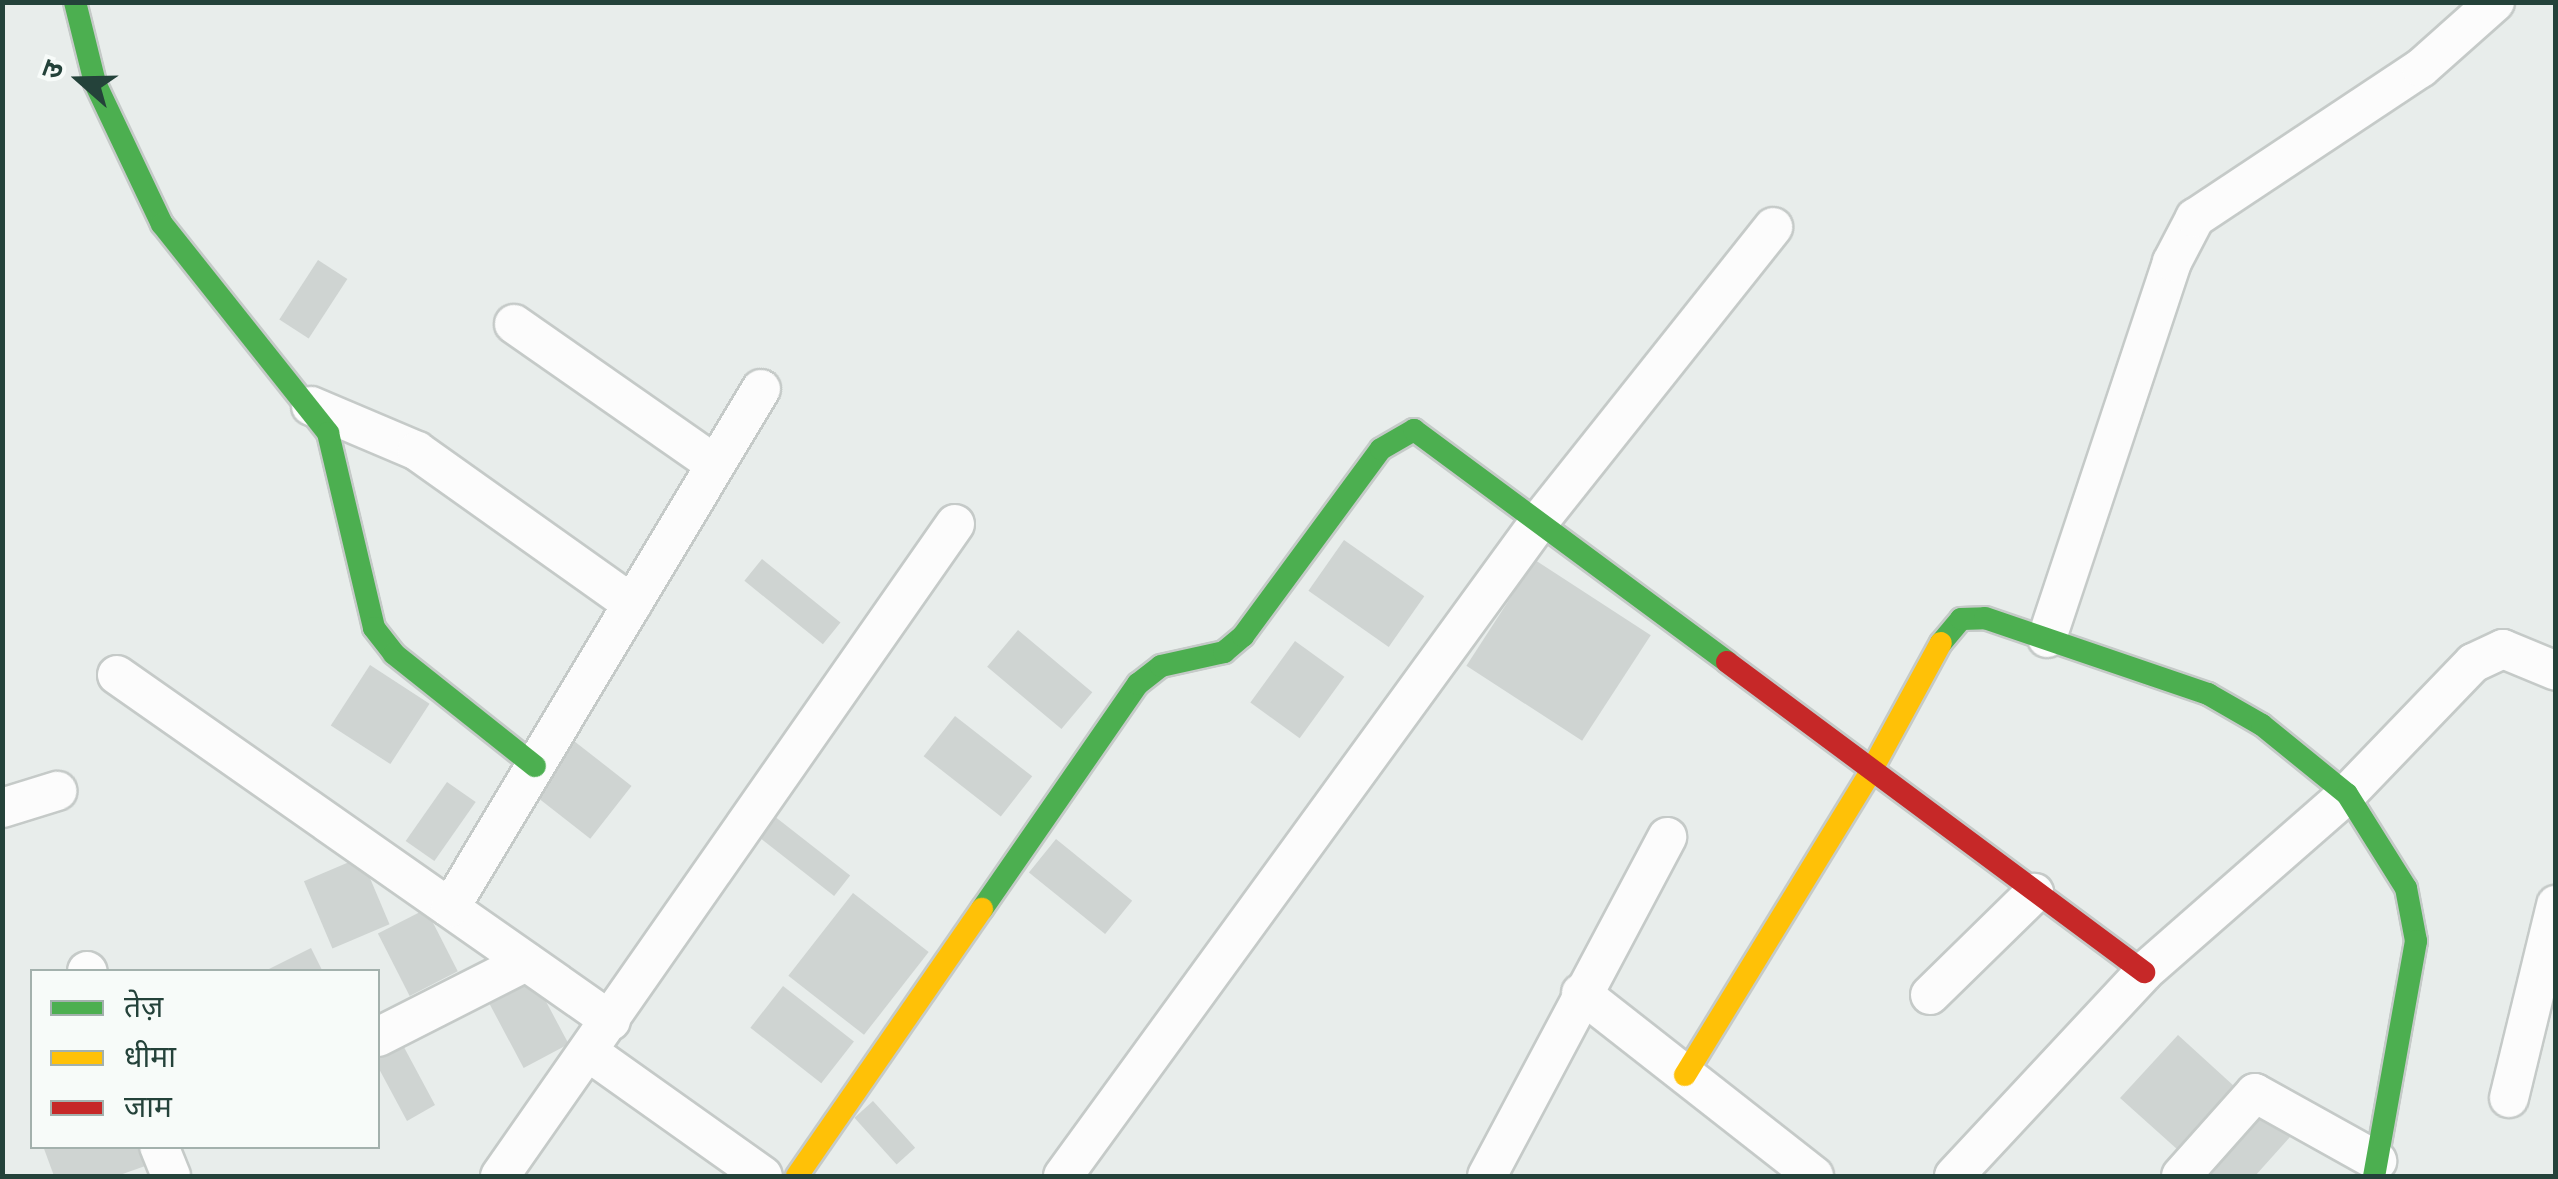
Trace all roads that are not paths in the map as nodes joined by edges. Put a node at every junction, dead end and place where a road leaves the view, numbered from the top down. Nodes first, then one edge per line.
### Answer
1 (75, 2) edge
2 (2495, 2) edge
3 (1773, 227) dead end
4 (514, 324) dead end
5 (760, 389) dead end
6 (312, 406) junction
7 (715, 464) junction
8 (1541, 519) junction
9 (955, 524) dead end
10 (632, 604) junction
11 (2046, 638) junction
12 (2556, 672) edge
13 (117, 676) dead end
14 (535, 766) junction
15 (1870, 773) junction
16 (57, 791) dead end
17 (2347, 794) junction
18 (2, 808) edge
19 (1666, 837) dead end
20 (2034, 893) junction
21 (2556, 905) edge
22 (450, 908) junction
23 (526, 962) junction
24 (2144, 972) junction
25 (1581, 993) junction
26 (1930, 995) dead end
27 (611, 1021) junction
28 (380, 1036) edge
29 (590, 1052) junction
30 (1685, 1075) junction
31 (2509, 1098) dead end
32 (160, 1149) edge
33 (2375, 1169) edge
34 (171, 1176) edge
35 (500, 1176) edge
36 (763, 1176) edge
37 (797, 1176) edge
38 (1062, 1176) edge
39 (1487, 1176) edge
40 (1814, 1176) edge
41 (1954, 1176) edge
42 (2181, 1176) edge

1 - 6 street
2 - 11 street
3 - 8 street
4 - 7 street
5 - 7 street
6 - 10 street
6 - 14 street
7 - 10 street
8 - 15 street
8 - 37 street
8 - 38 street
9 - 27 street
10 - 14 street
11 - 15 street
11 - 17 street
12 - 17 street
13 - 22 street
14 - 22 street
15 - 20 street
15 - 30 street
16 - 18 street
17 - 24 street
17 - 33 street
19 - 25 street
20 - 24 street
20 - 26 street
21 - 31 street
22 - 23 street
23 - 27 street
23 - 28 street
24 - 41 street
25 - 30 street
25 - 39 street
27 - 29 street
29 - 35 street
29 - 36 street
30 - 40 street
32 - 34 street
33 - 42 street

